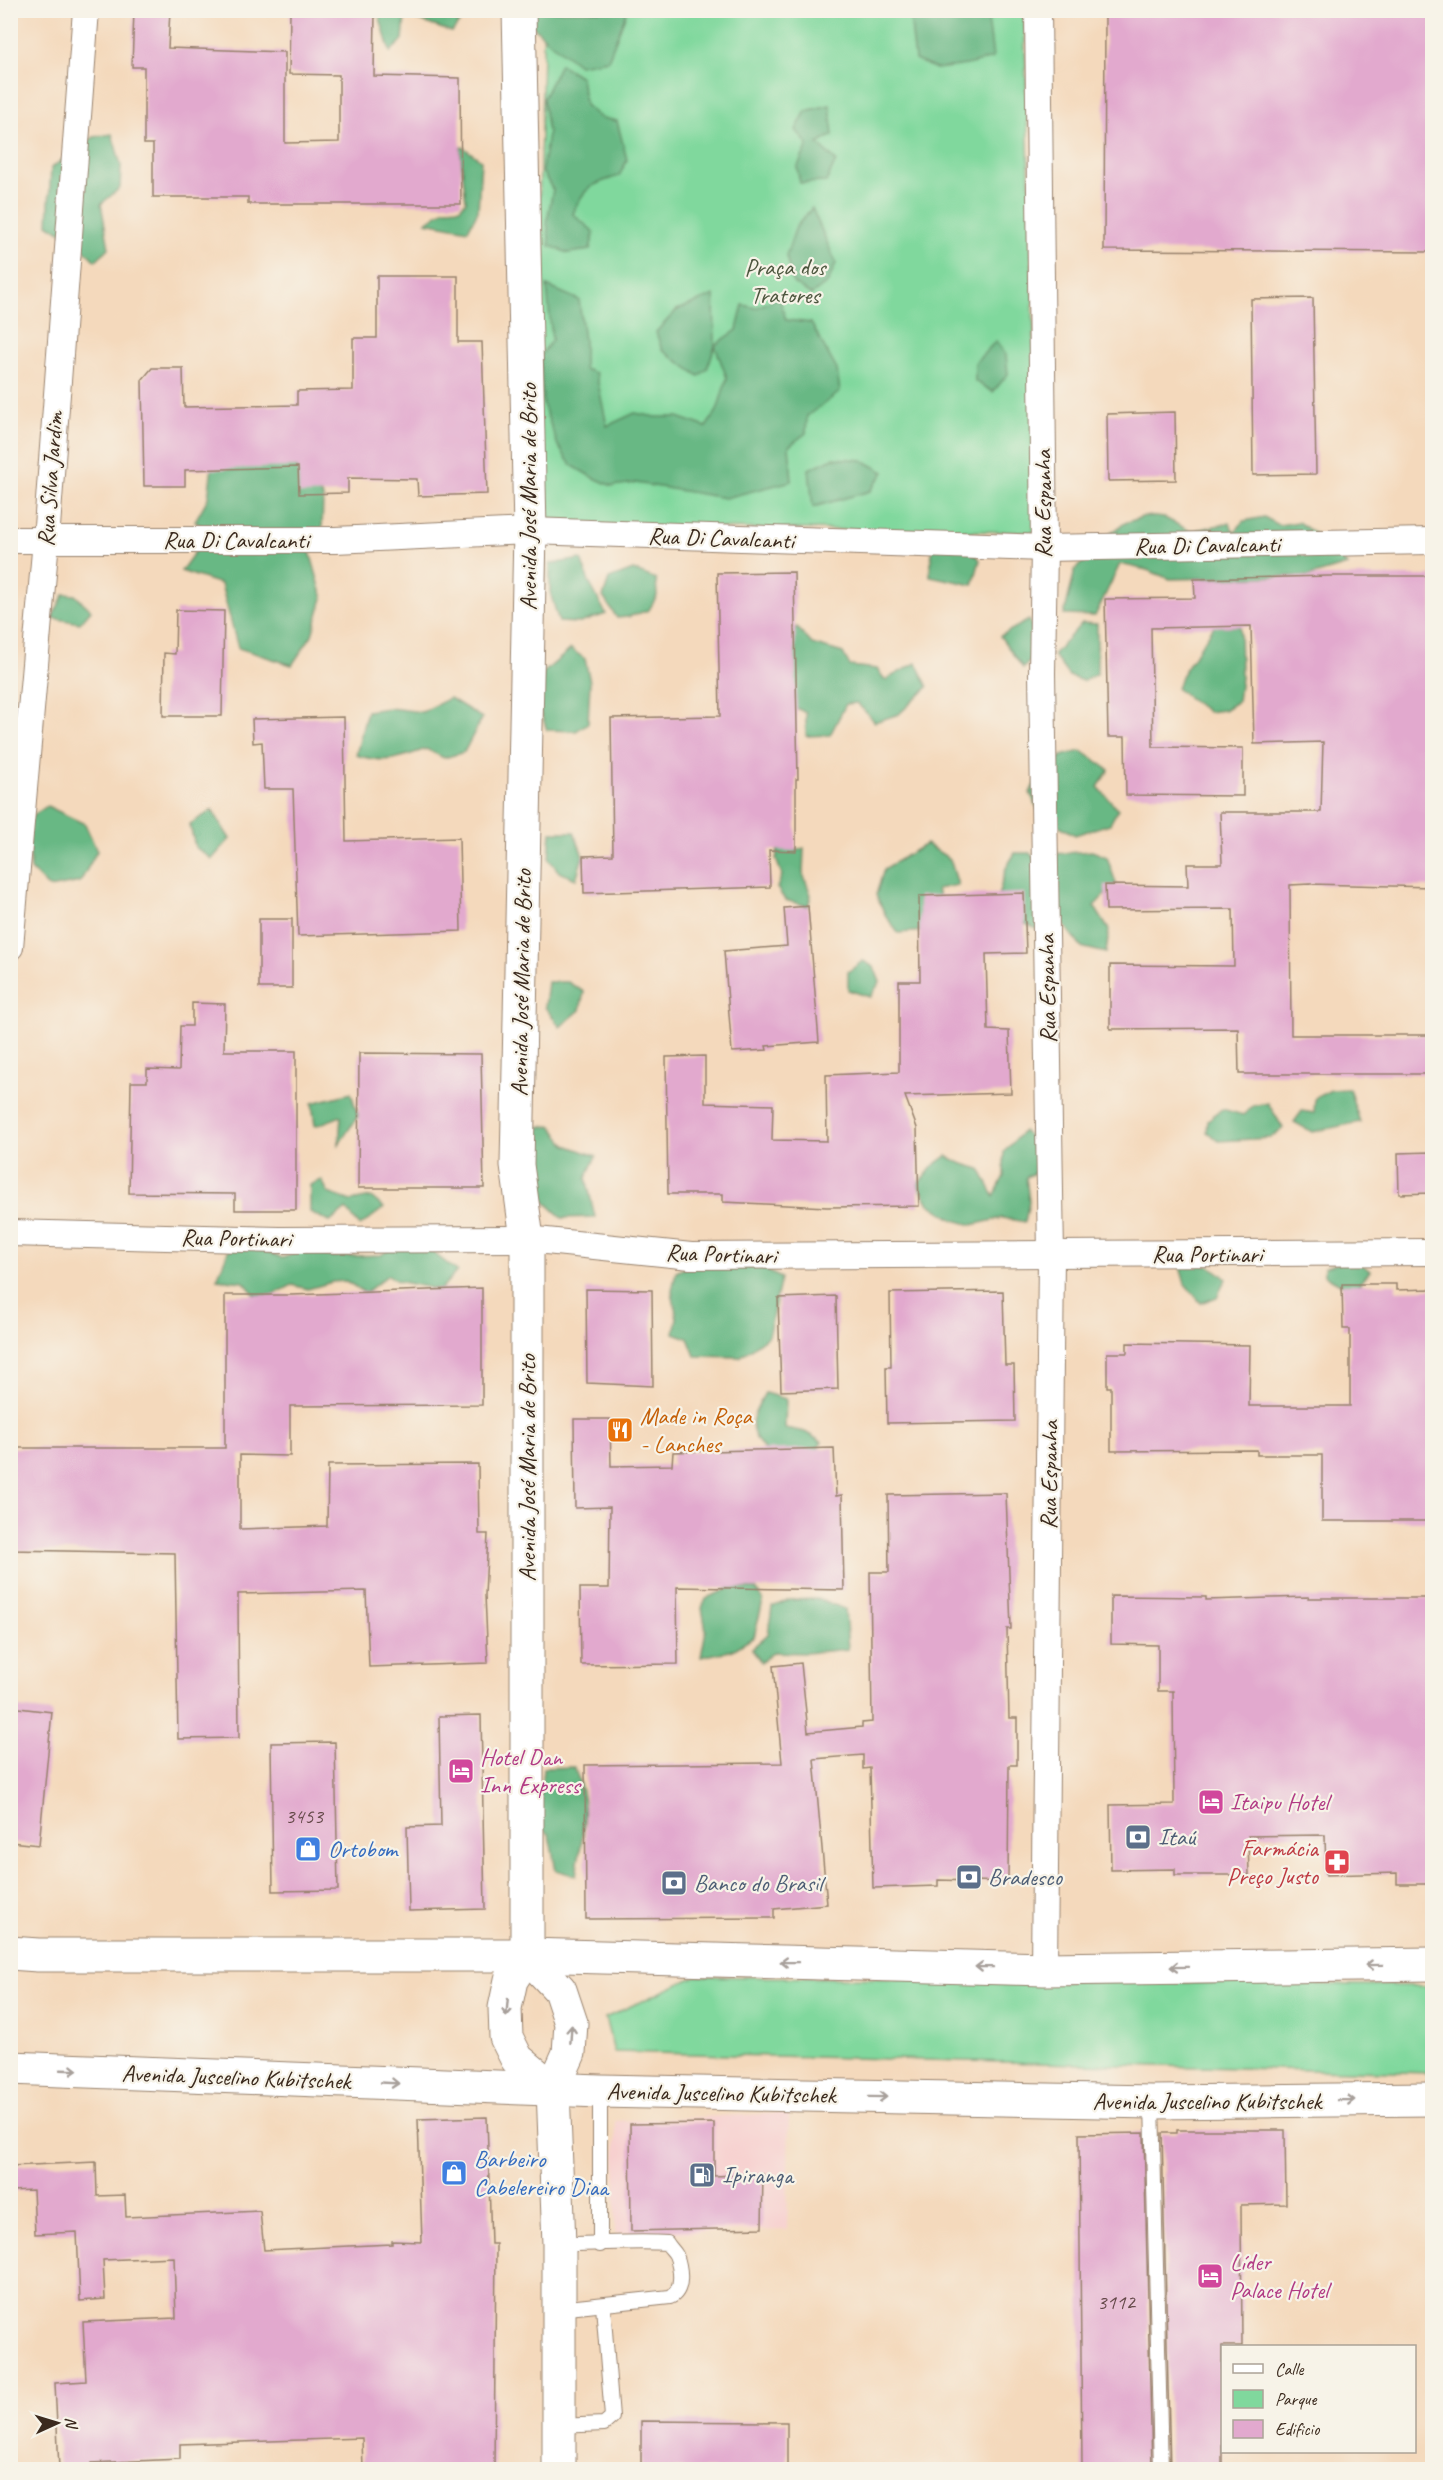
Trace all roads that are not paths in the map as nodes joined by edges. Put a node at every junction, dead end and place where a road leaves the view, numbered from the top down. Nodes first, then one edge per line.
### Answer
1 (86, 10) edge
2 (519, 10) edge
3 (1038, 10) edge
4 (531, 531) junction
5 (10, 540) edge
6 (46, 540) junction
7 (1432, 541) edge
8 (1044, 548) junction
9 (10, 947) edge
10 (10, 1233) edge
11 (527, 1239) junction
12 (1432, 1252) edge
13 (1051, 1256) junction
14 (10, 1953) edge
15 (527, 1955) junction
16 (1432, 1964) edge
17 (1044, 1968) junction
18 (10, 2068) edge
19 (553, 2089) junction
20 (600, 2091) junction
21 (1432, 2099) edge
22 (1152, 2103) junction
23 (559, 2244) junction
24 (600, 2245) junction
25 (603, 2306) junction
26 (559, 2309) junction
27 (559, 2426) junction
28 (559, 2469) edge
29 (1161, 2469) edge

1 - 6 street, Rua Silva Jardim
2 - 4 main road, Avenida José Maria de Brito
3 - 8 street, Rua Espanha
4 - 6 street, Rua Di Cavalcanti
4 - 8 street, Rua Di Cavalcanti
4 - 11 main road, Avenida José Maria de Brito
5 - 6 street, Rua Di Cavalcanti
6 - 9 street, Rua Silva Jardim
7 - 8 street, Rua Di Cavalcanti
8 - 13 street, Rua Espanha
10 - 11 street, Rua Portinari
11 - 13 street, Rua Portinari
11 - 15 main road, Avenida José Maria de Brito
12 - 13 street, Rua Portinari
13 - 17 street, Rua Espanha
14 - 15 main road
17 -> 15 main road
19 -> 15 main road
15 -> 19 main road
16 -> 17 main road
18 -> 19 main road, Avenida Juscelino Kubitschek
19 - 20 main road, Avenida Juscelino Kubitschek
19 - 23 main road
20 -> 22 main road, Avenida Juscelino Kubitschek
20 - 24 lane
22 -> 21 main road, Avenida Juscelino Kubitschek
22 - 29 lane
23 - 24 lane
23 - 26 main road
24 - 25 lane
25 - 26 lane
25 - 27 lane
26 - 27 main road
27 - 28 main road

